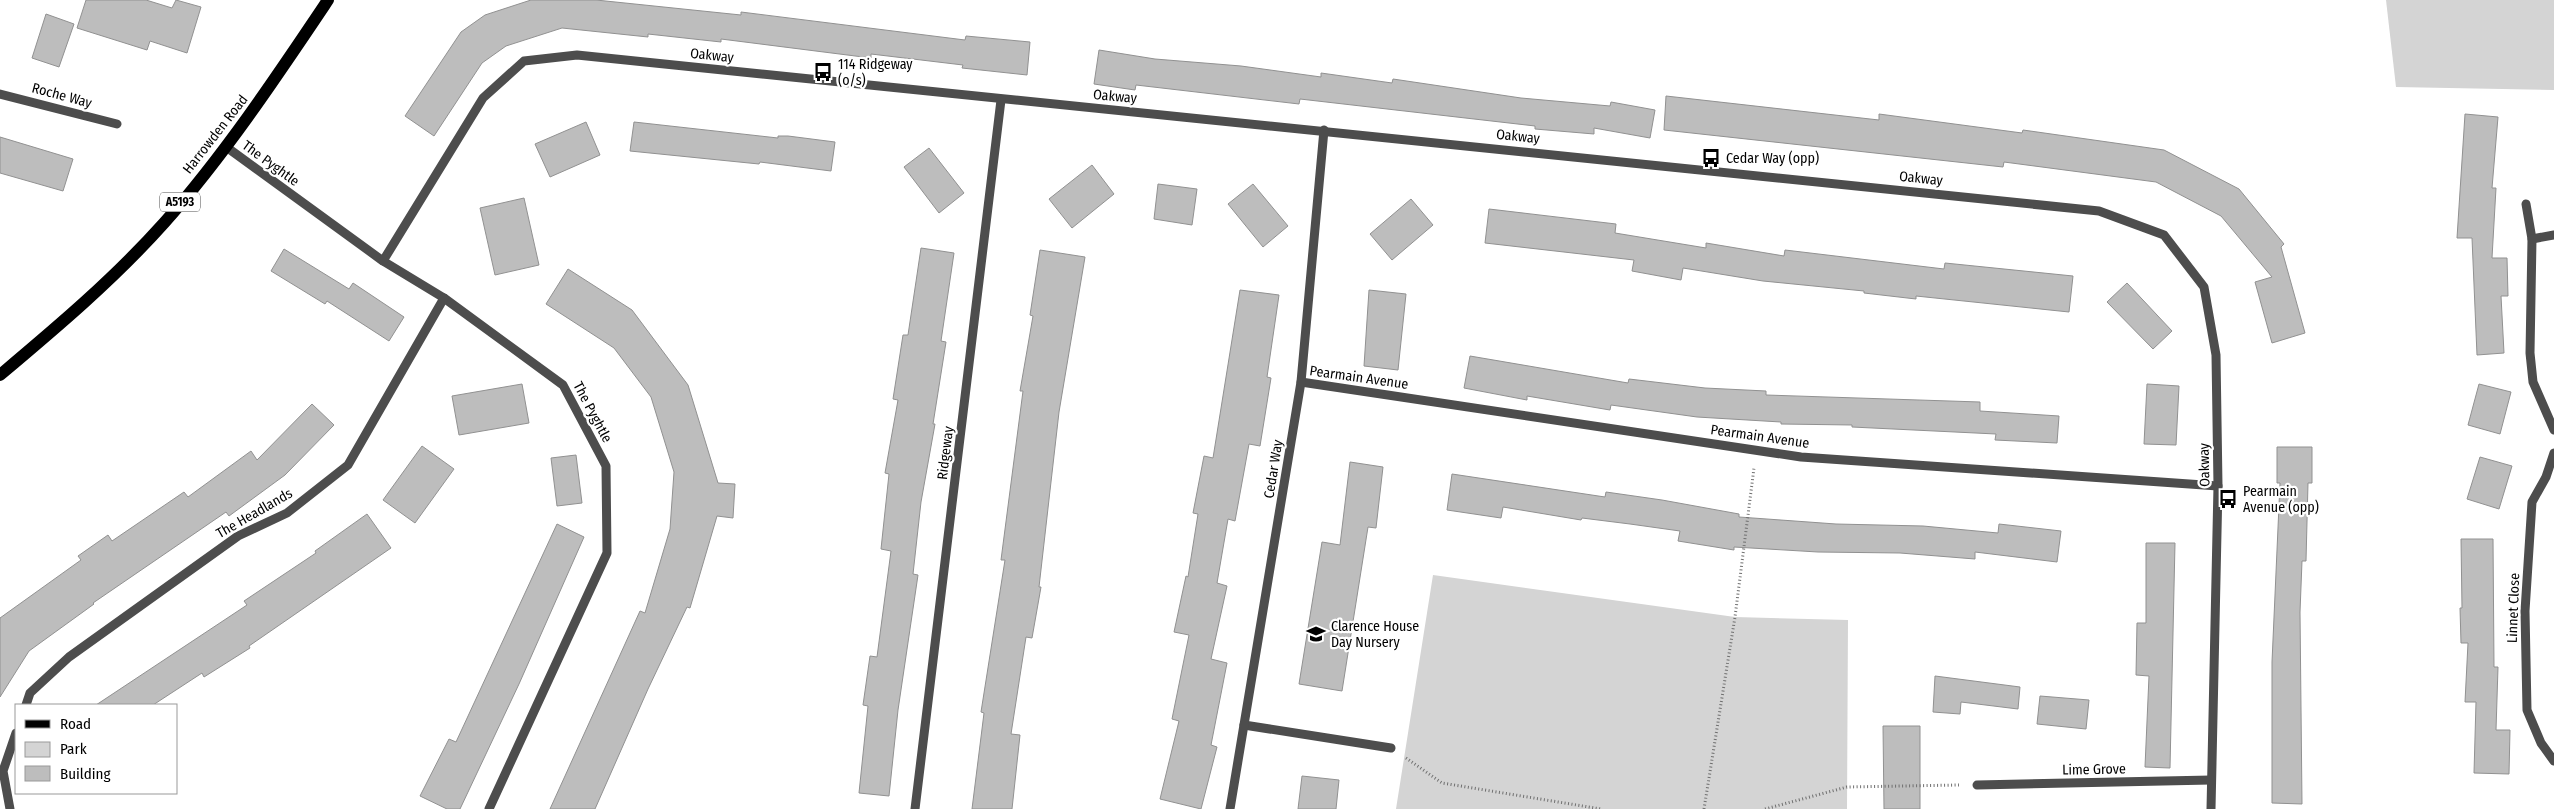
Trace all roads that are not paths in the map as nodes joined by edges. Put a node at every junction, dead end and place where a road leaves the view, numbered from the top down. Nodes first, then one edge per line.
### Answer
1 (328, 0) edge
2 (0, 94) edge
3 (1001, 100) junction
4 (116, 124) dead end
5 (1324, 130) junction
6 (225, 146) junction
7 (2526, 204) dead end
8 (2554, 235) edge
9 (2532, 239) junction
10 (383, 261) junction
11 (444, 298) junction
12 (0, 375) edge
13 (1301, 382) junction
14 (2554, 430) edge
15 (2554, 453) edge
16 (2218, 486) junction
17 (26, 704) edge
18 (1244, 725) junction
19 (15, 736) edge
20 (1391, 748) road end
21 (2554, 761) edge
22 (2211, 780) junction
23 (1977, 785) road end
24 (10, 809) edge
25 (489, 809) edge
26 (916, 809) edge
27 (1230, 809) edge
28 (2211, 809) edge

1 - 6 main road, Harrowden Road / A5193
2 - 4 street, Roche Way
3 - 5 street, Oakway
3 - 10 street, Oakway
3 - 26 street, Ridgeway
5 - 13 street, Cedar Way
5 - 16 street, Oakway
6 - 10 street, The Pyghtle
6 - 12 main road, Harrowden Road / A5193
7 - 9 street
8 - 9 street
9 - 14 street
10 - 11 street, The Pyghtle
11 - 17 street, The Headlands
11 - 25 street, The Pyghtle
13 - 16 street, Pearmain Avenue
13 - 18 street, Cedar Way
15 - 21 street, Linnet Close
16 - 22 street, Oakway
18 - 20 street
18 - 27 street, Cedar Way
19 - 24 street
22 - 23 street, Lime Grove
22 - 28 street, Oakway

